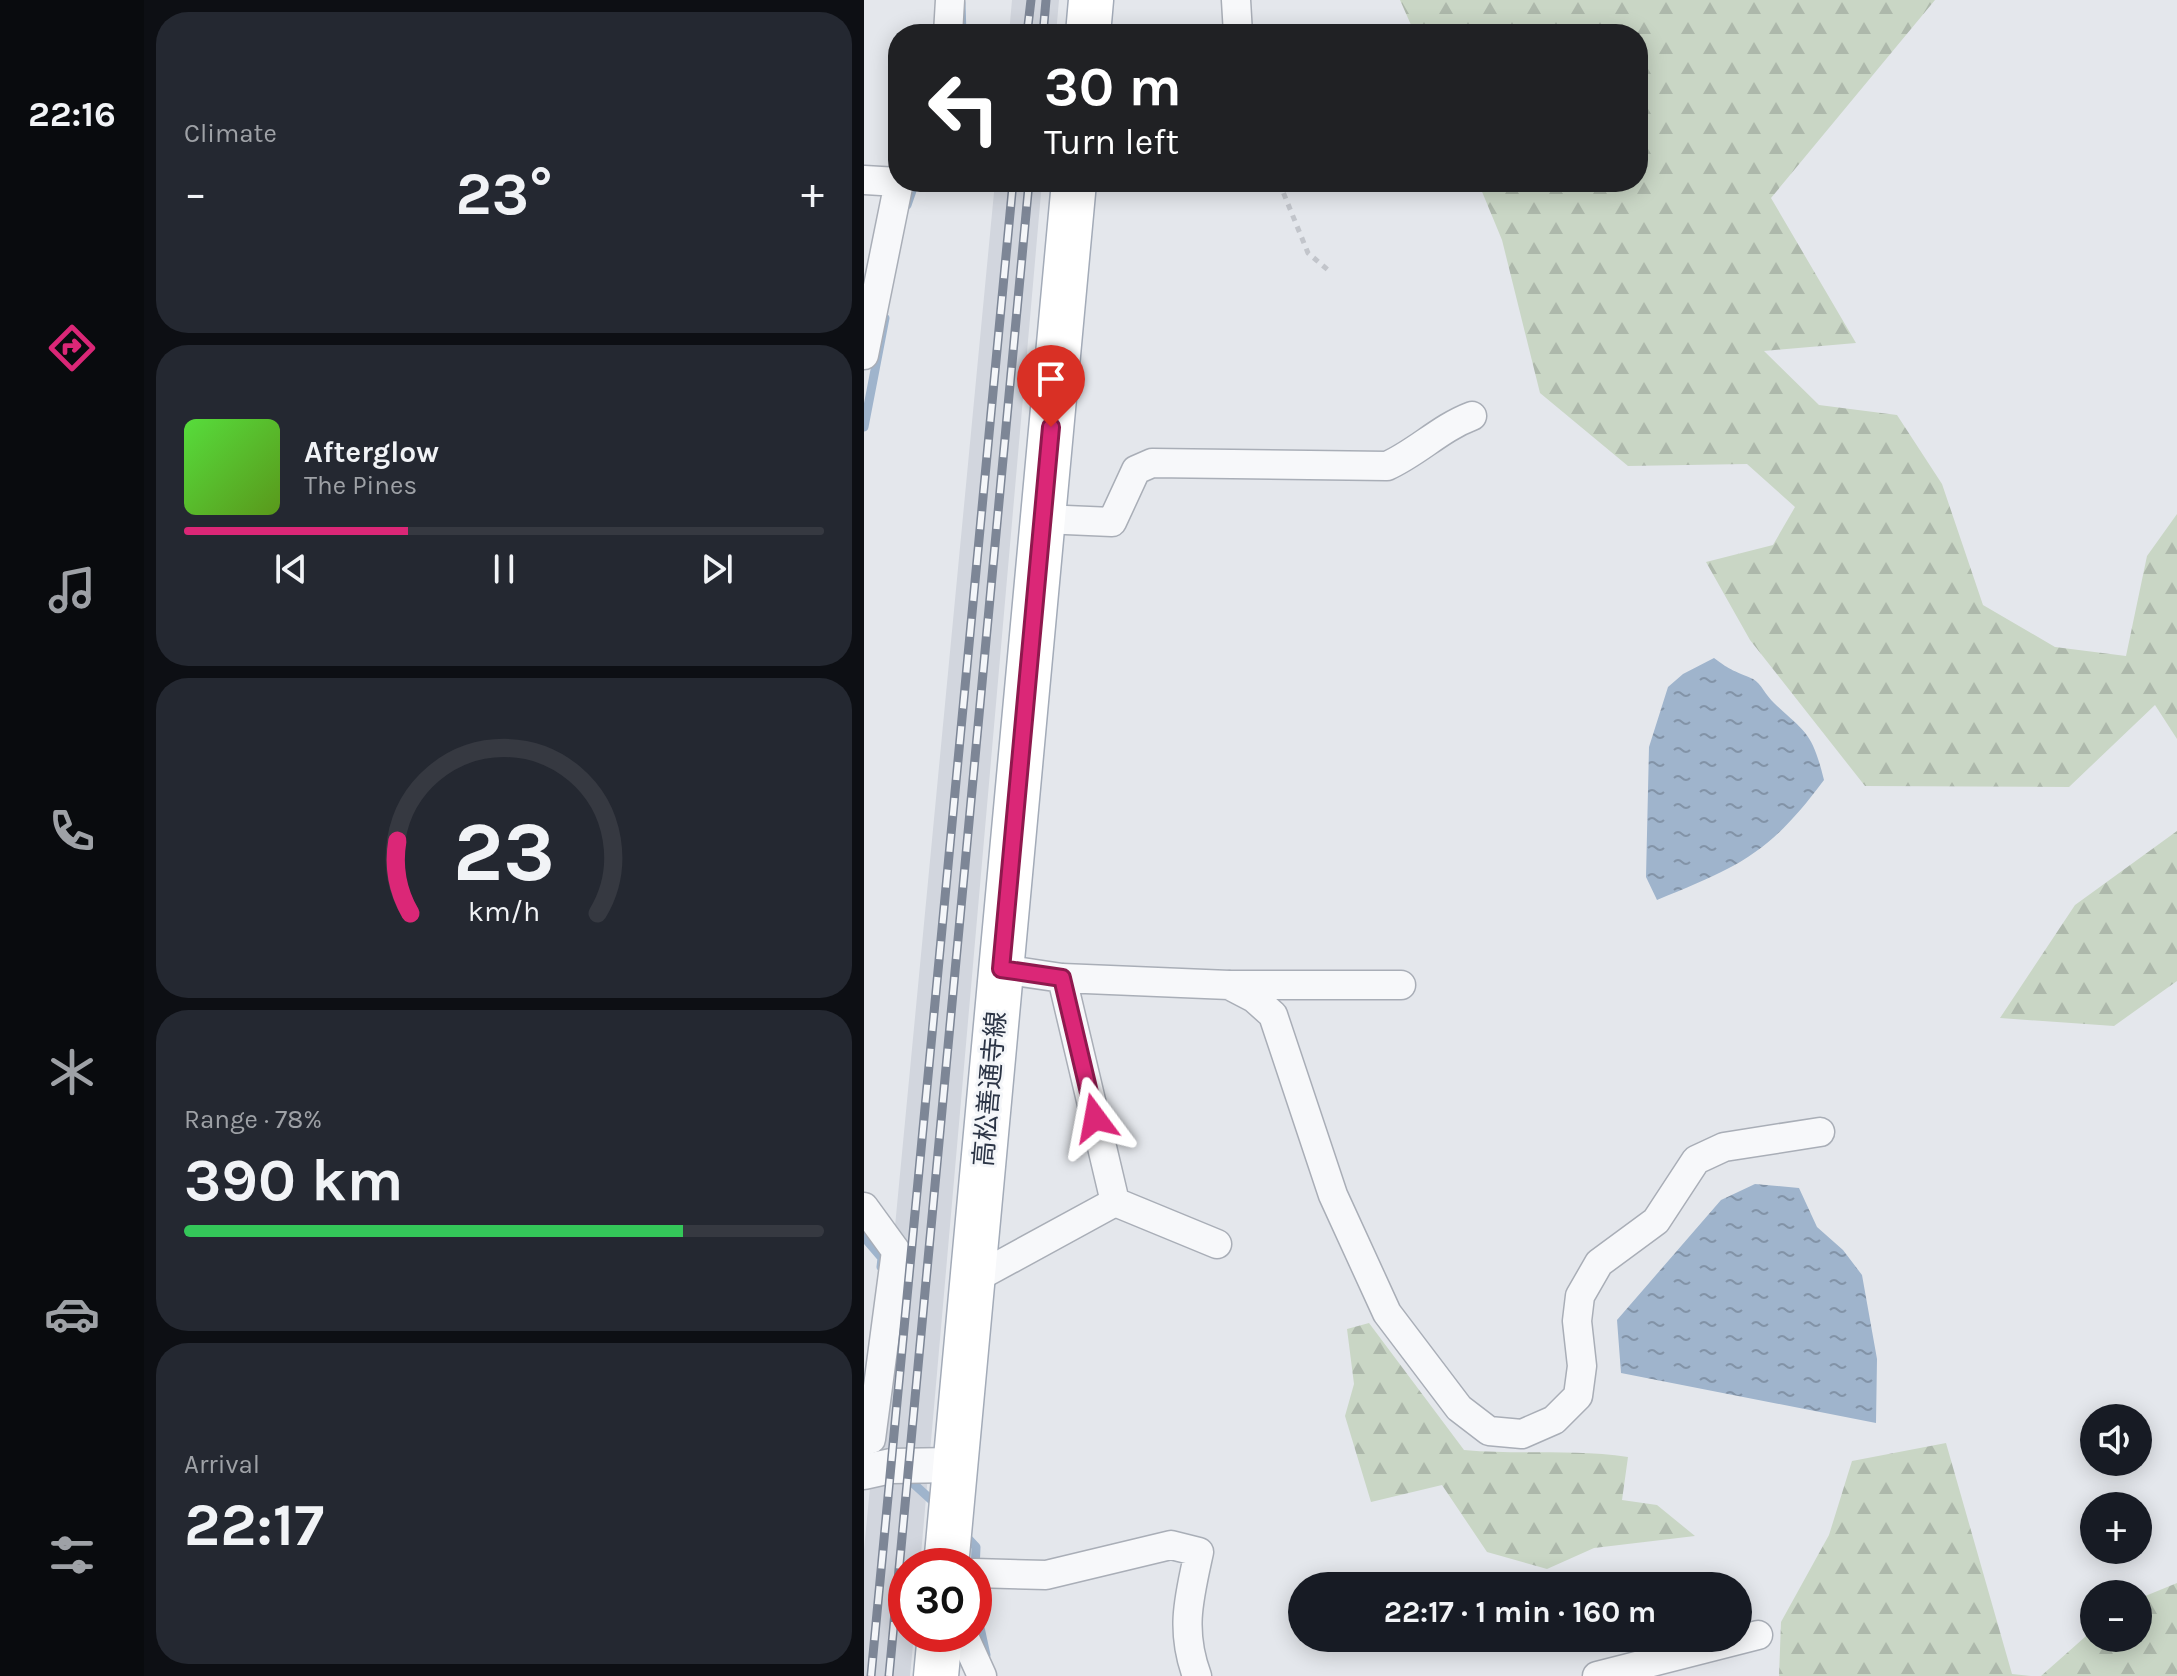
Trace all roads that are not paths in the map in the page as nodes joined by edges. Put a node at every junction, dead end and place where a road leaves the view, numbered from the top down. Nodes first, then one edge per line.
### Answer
1 (950, 0) edge
2 (1091, 0) edge
3 (1236, 0) edge
4 (949, 24) edge
5 (1089, 24) edge
6 (1237, 24) edge
7 (864, 180) edge
8 (888, 181) edge
9 (896, 192) edge
10 (1073, 192) edge
11 (864, 355) edge
12 (1472, 416) dead end
13 (1043, 519) junction
14 (1001, 969) junction
15 (1062, 978) junction
16 (1229, 985) junction
17 (1401, 985) dead end
18 (1820, 1132) dead end
19 (1115, 1202) junction
20 (864, 1207) edge
21 (1217, 1244) dead end
22 (972, 1280) junction
23 (864, 1441) edge
24 (955, 1465) junction
25 (864, 1472) edge
26 (948, 1548) edge
27 (992, 1574) edge
28 (1758, 1635) dead end
29 (938, 1652) edge
30 (971, 1652) edge
31 (936, 1676) edge
32 (982, 1676) edge
33 (1197, 1676) edge
34 (1597, 1676) edge

1 - 4 street
2 - 5 main road
3 - 6 street
7 - 8 street
9 - 11 street
10 - 13 main road, 高松善通寺線
12 - 13 street
13 - 14 main road, 高松善通寺線
14 - 15 street
14 - 22 main road, 高松善通寺線
15 - 16 street
15 - 19 street
16 - 17 street
16 - 18 street
19 - 21 street
19 - 22 street
20 - 23 street
22 - 24 main road, 高松善通寺線
24 - 25 street
24 - 26 main road, 高松善通寺線
27 - 33 street
28 - 34 street
29 - 31 main road
30 - 32 street

